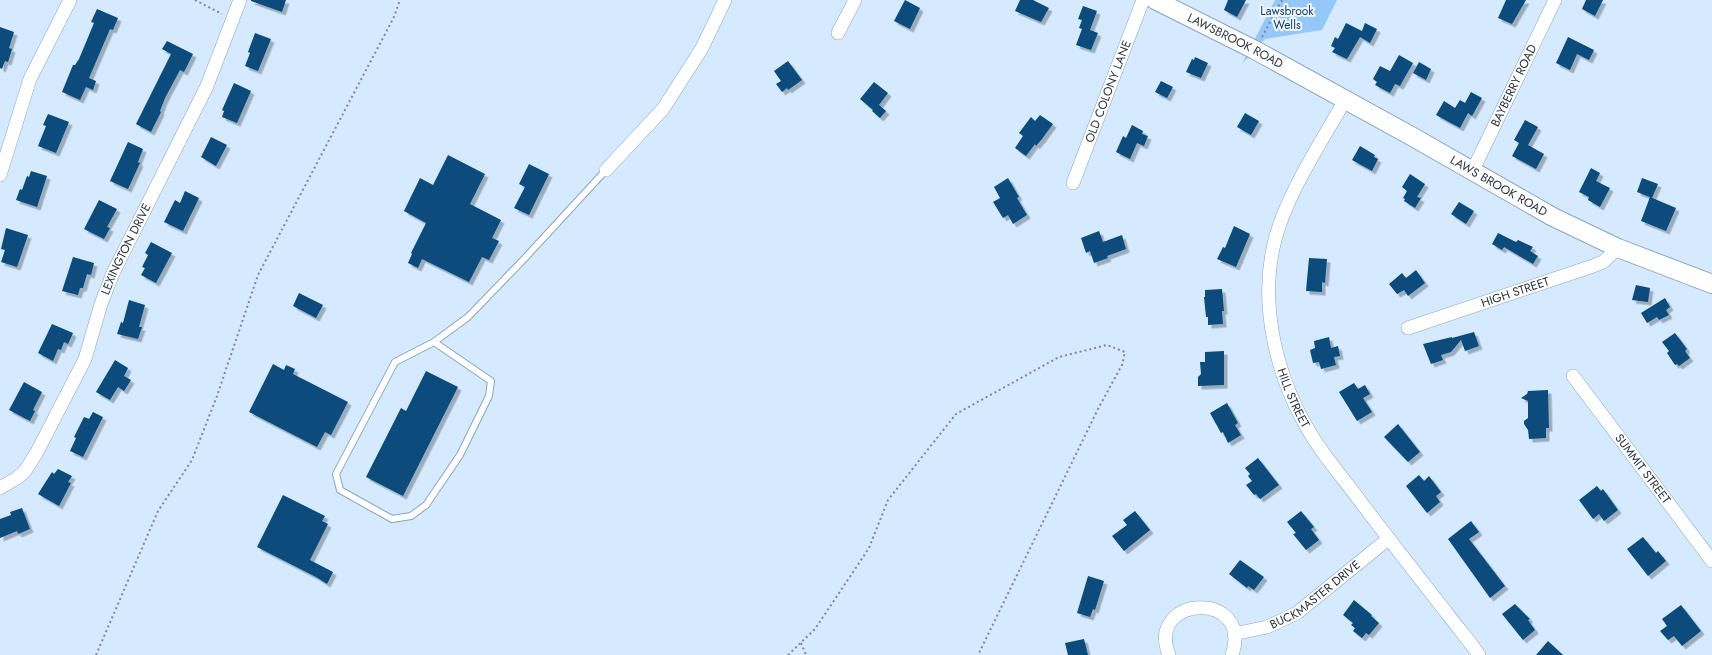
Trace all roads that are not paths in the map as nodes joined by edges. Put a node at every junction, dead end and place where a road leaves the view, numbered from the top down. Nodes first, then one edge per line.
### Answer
1 (70, 0) edge
2 (240, 0) edge
3 (725, 0) edge
4 (855, 0) edge
5 (1143, 0) edge
6 (1155, 0) edge
7 (1555, 0) edge
8 (838, 33) dead end
9 (1293, 71) joint
10 (1345, 100) junction
11 (606, 170) joint
12 (1472, 172) junction
13 (0, 175) edge
14 (1073, 183) dead end
15 (1618, 248) junction
16 (1712, 284) edge
17 (1408, 328) dead end
18 (434, 342) junction
19 (1573, 376) dead end
20 (0, 488) edge
21 (1388, 539) junction
22 (1712, 561) edge
23 (1234, 634) junction
24 (1169, 655) edge
25 (1232, 655) edge
26 (1479, 655) edge

1 - 13 street
2 - 20 street, LEXINGTON DRIVE
3 - 11 street
4 - 8 street
5 - 14 street, OLD COLONY LANE
6 - 9 street, LAWSBROOK ROAD
7 - 12 street, BAYBERRY ROAD
9 - 10 street, LAWS BROOK ROAD
10 - 12 street, LAWS BROOK ROAD
10 - 21 street, HILL STREET
11 - 18 lane
12 - 15 street, LAWS BROOK ROAD
15 - 16 street, LAWS BROOK ROAD
15 - 17 street, HIGH STREET
18 - 18 lane
19 - 22 street, SUMMIT STREET
21 - 23 street, BUCKMASTER DRIVE
21 - 26 street, HILL STREET
23 - 24 street
23 - 25 street

